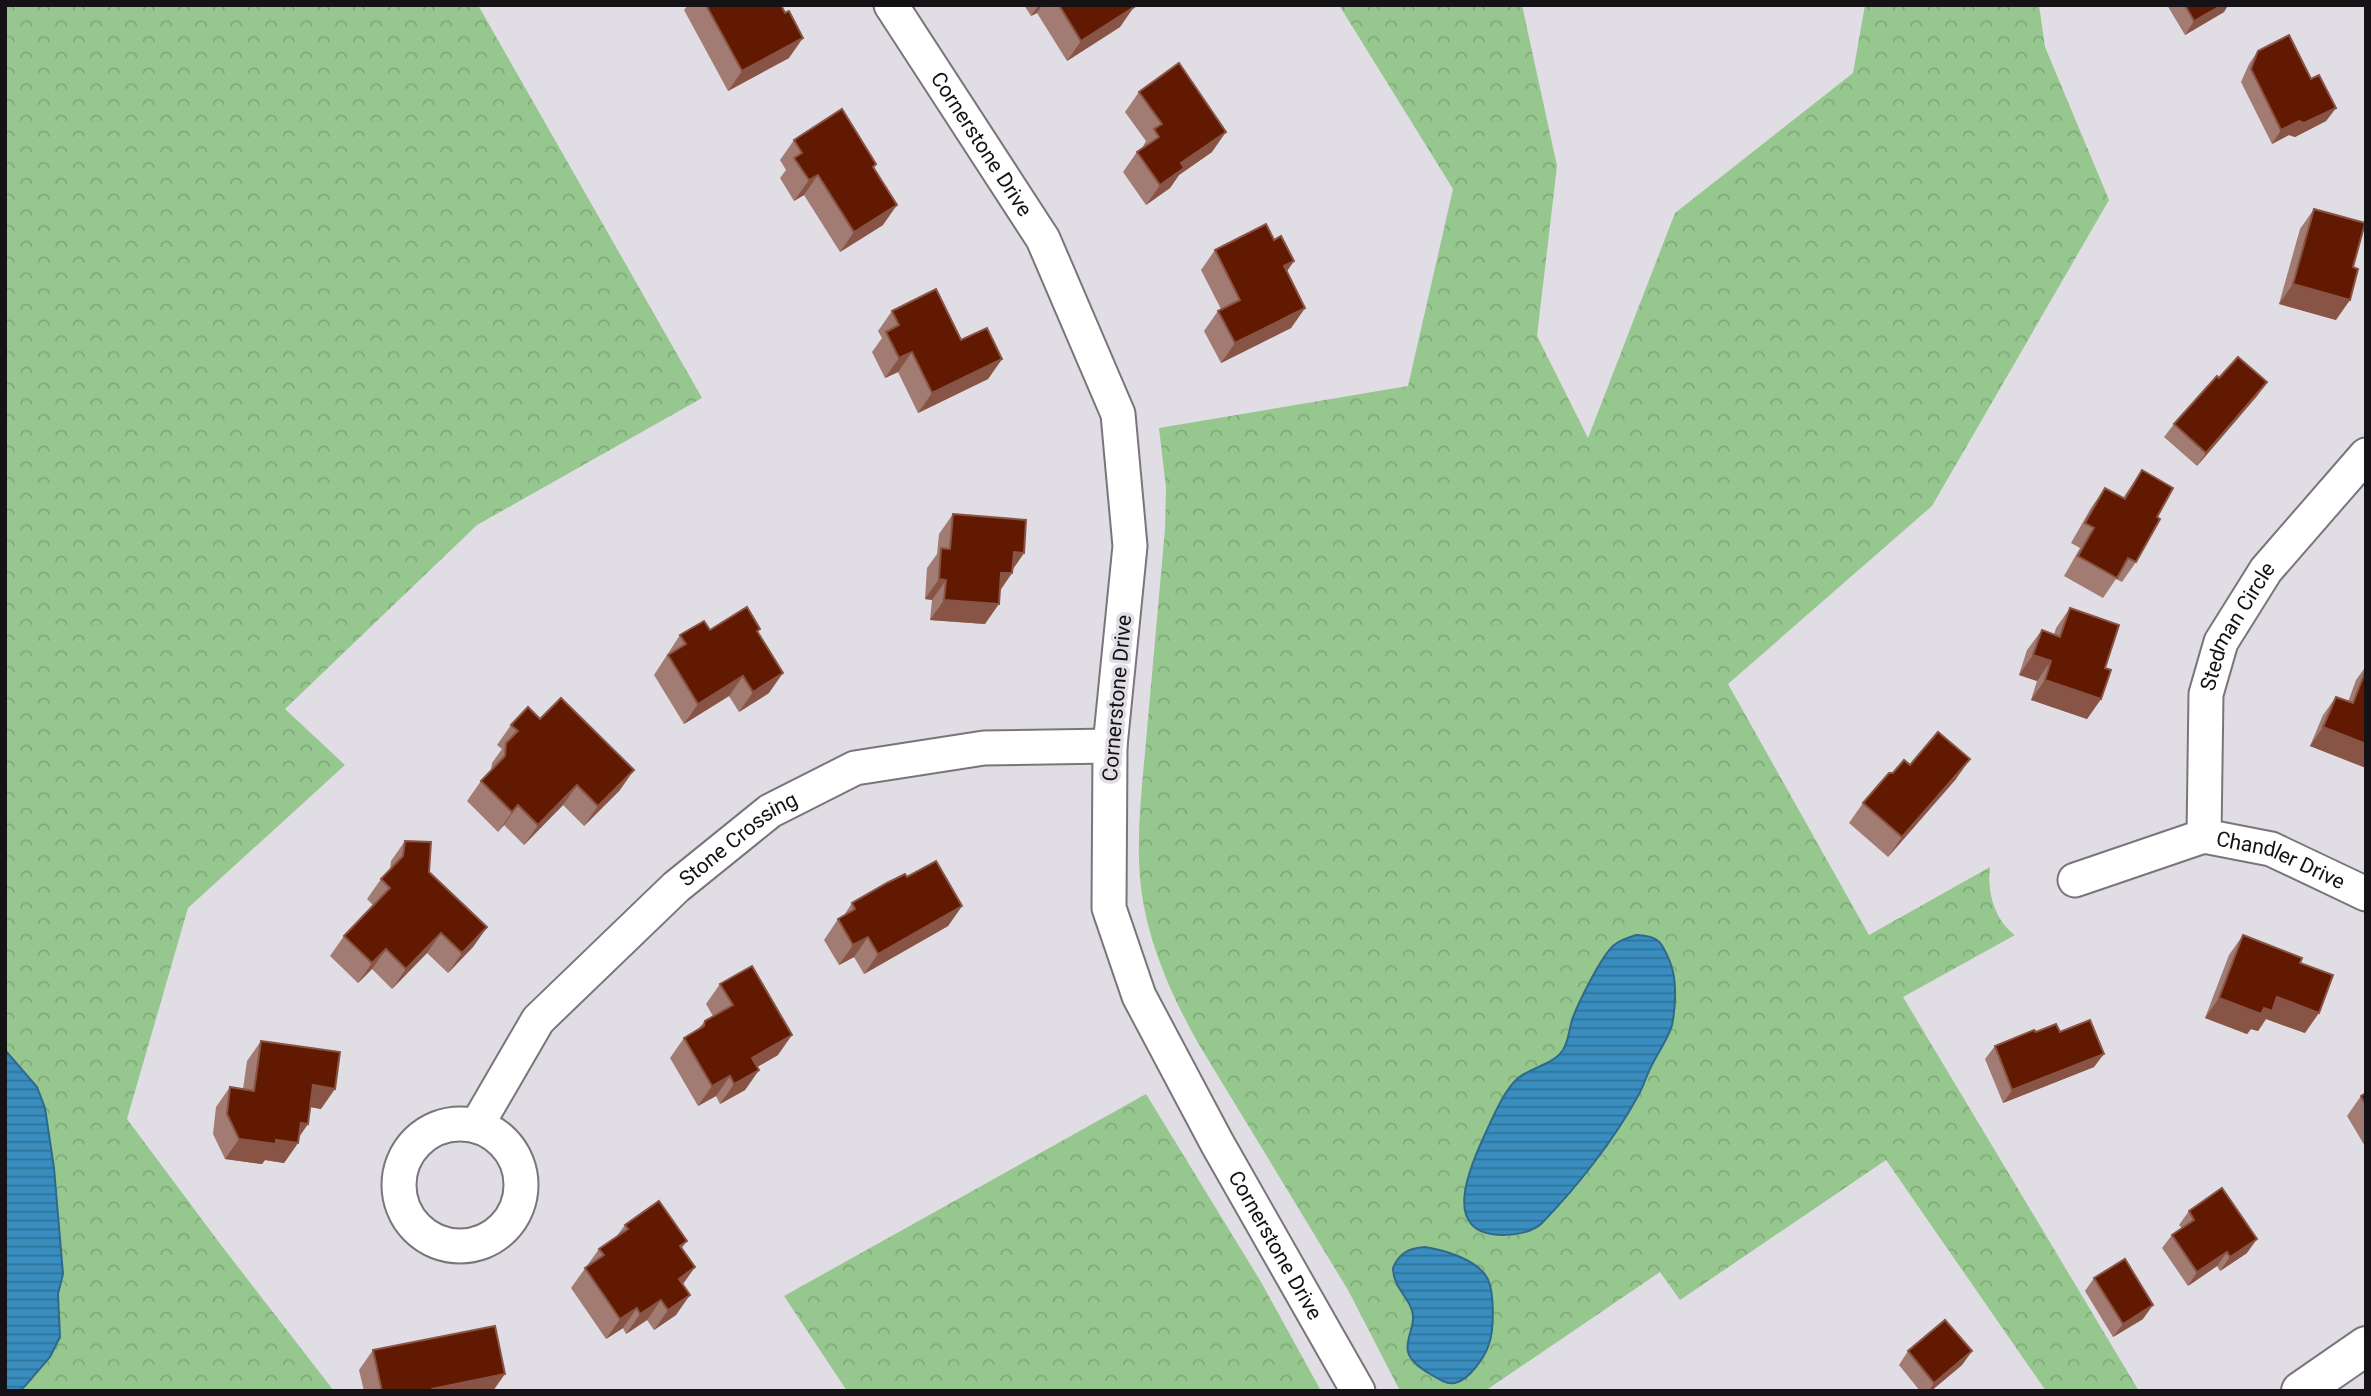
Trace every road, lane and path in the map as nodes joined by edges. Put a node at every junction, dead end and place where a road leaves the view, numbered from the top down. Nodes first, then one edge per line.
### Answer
1 (891, 5) edge
2 (2366, 455) edge
3 (1110, 746) junction
4 (2204, 836) junction
5 (2075, 880) dead end
6 (2366, 894) edge
7 (477, 1125) dead end
8 (2366, 1346) edge
9 (1358, 1391) edge
10 (2301, 1391) edge

1 - 3 street, Cornerstone Drive
2 - 4 street, Stedman Circle
3 - 7 street, Stone Crossing
3 - 9 street, Cornerstone Drive
4 - 5 street, Chandler Drive
4 - 6 street, Chandler Drive
8 - 10 main road

